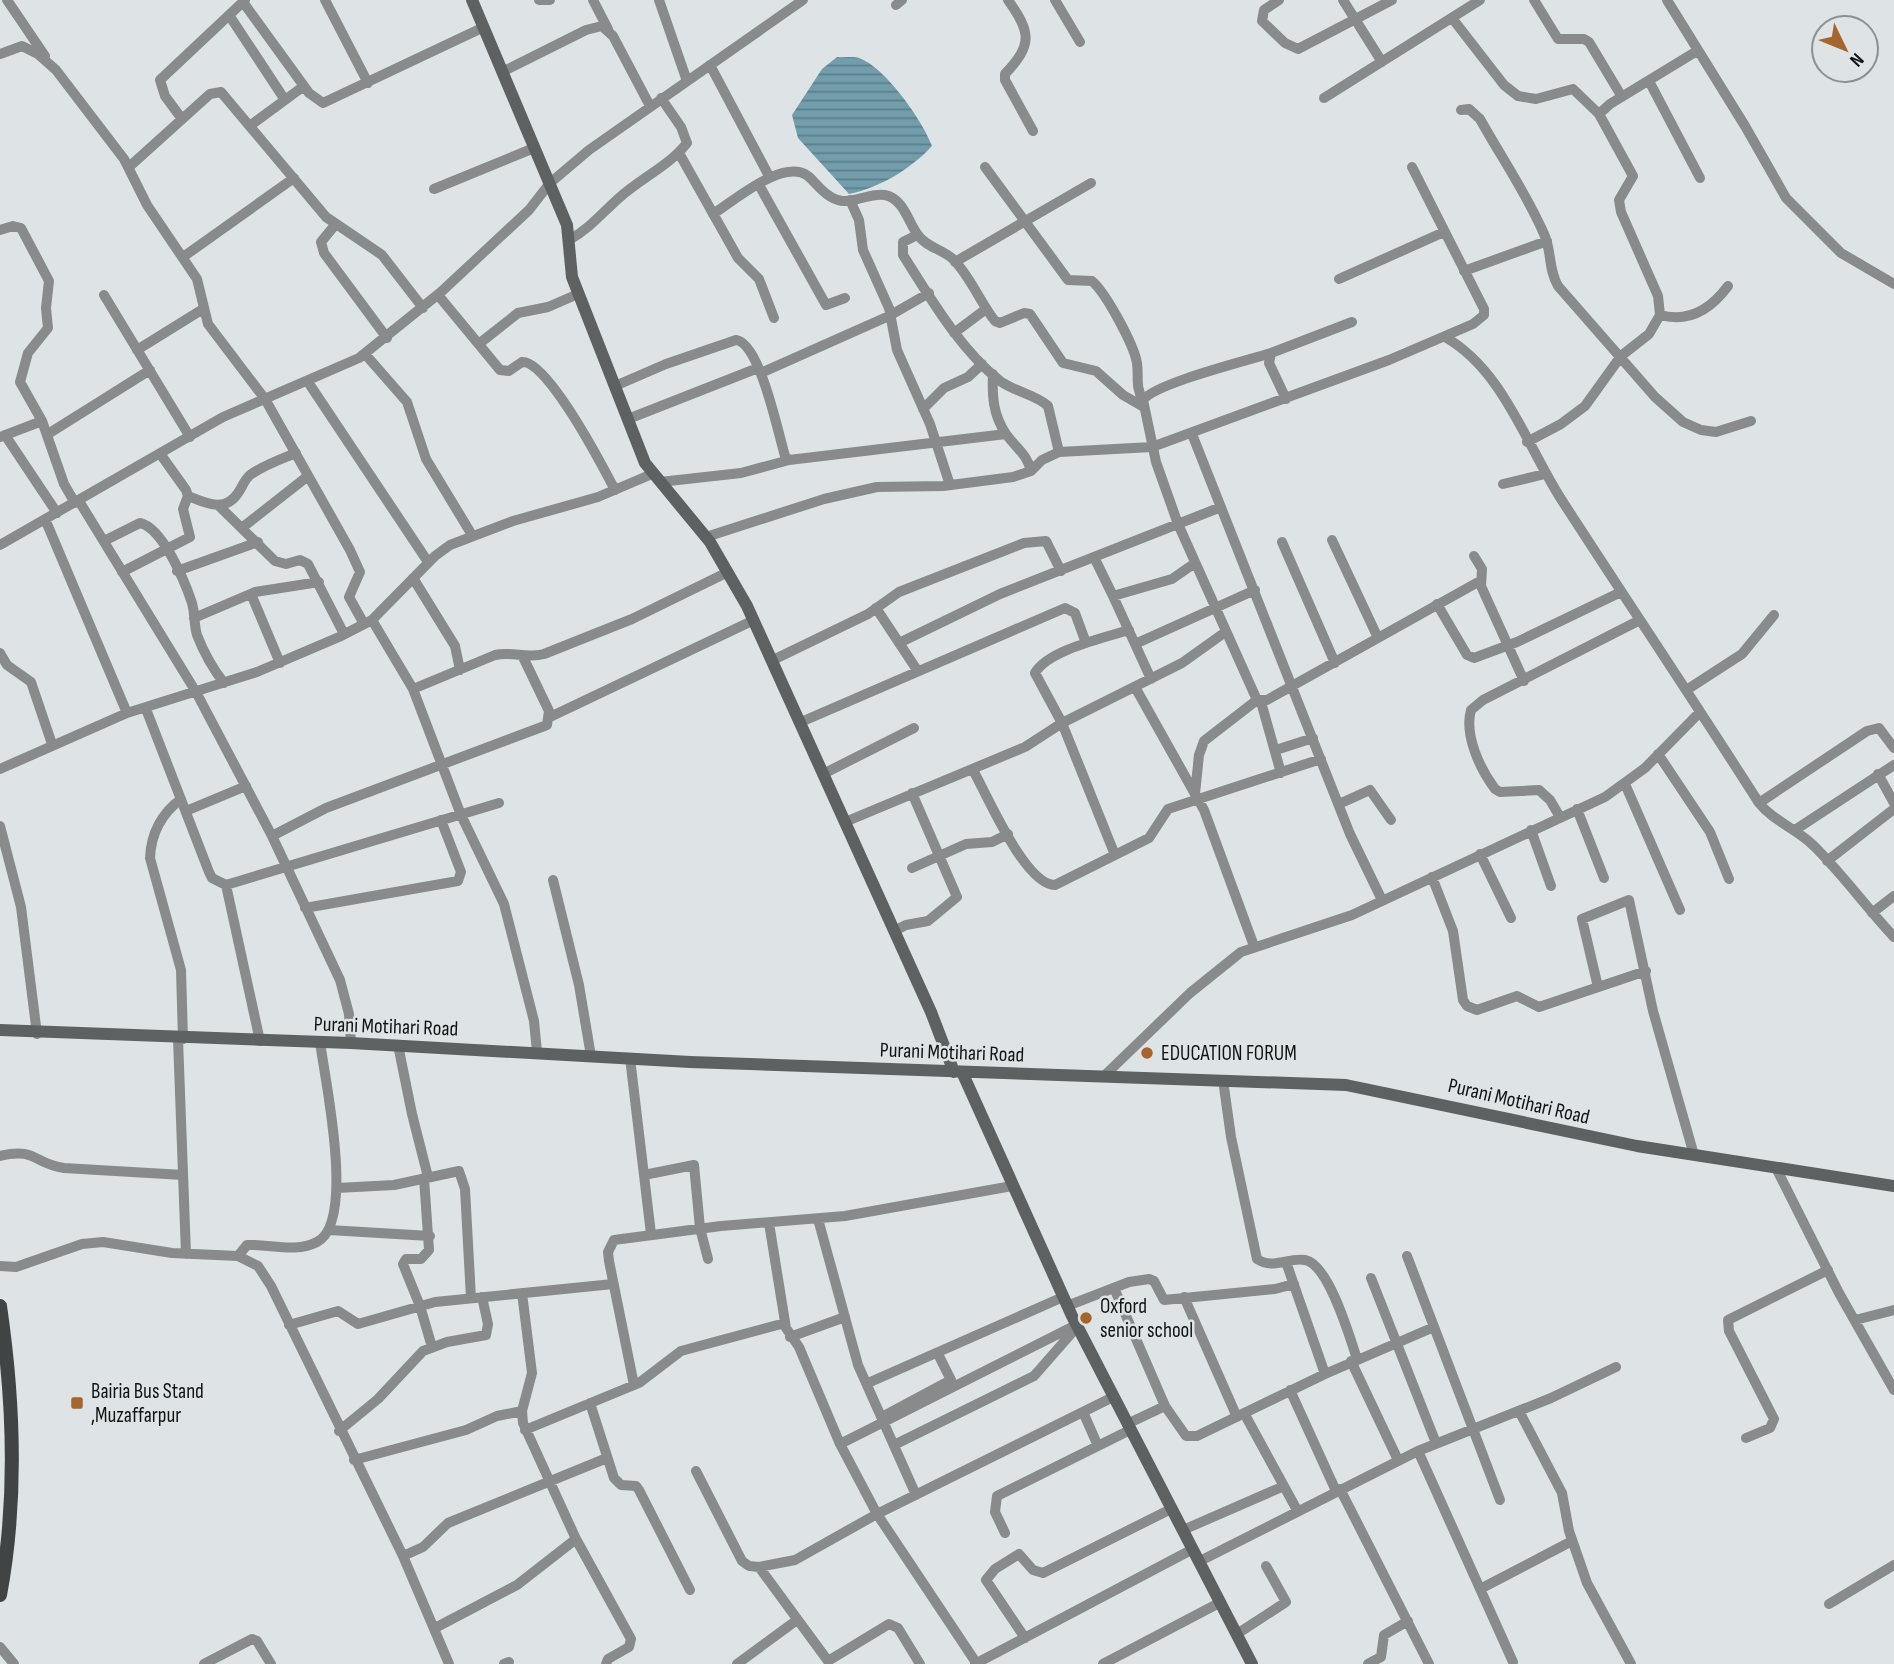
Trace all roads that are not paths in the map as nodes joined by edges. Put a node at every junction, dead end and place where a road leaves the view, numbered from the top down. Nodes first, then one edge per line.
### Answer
1 (7, 0) edge
2 (325, 0) edge
3 (472, 0) edge
4 (539, 0) edge
5 (550, 0) edge
6 (593, 0) edge
7 (659, 0) edge
8 (803, 0) edge
9 (1009, 0) edge
10 (1055, 0) edge
11 (1279, 0) edge
12 (1343, 0) edge
13 (1392, 0) edge
14 (1480, 0) edge
15 (1534, 0) edge
16 (1667, 0) edge
17 (244, 1) edge
18 (229, 15) junction
19 (1452, 18) junction
20 (1354, 19) junction
21 (484, 27) junction
22 (608, 29) junction
23 (1080, 41) dead end
24 (1697, 51) junction
25 (0, 54) edge
26 (49, 62) junction
27 (1382, 62) junction
28 (710, 65) junction
29 (502, 72) junction
30 (687, 80) junction
31 (1649, 81) junction
32 (368, 83) junction
33 (304, 86) junction
34 (1622, 97) junction
35 (1325, 98) dead end
36 (661, 99) junction
37 (285, 100) junction
38 (650, 106) junction
39 (1461, 110) dead end
40 (1599, 114) junction
41 (182, 119) junction
42 (251, 125) junction
43 (1033, 131) dead end
44 (534, 148) junction
45 (679, 153) junction
46 (129, 167) junction
47 (985, 167) dead end
48 (1412, 167) dead end
49 (769, 177) junction
50 (294, 178) junction
51 (1700, 178) dead end
52 (550, 183) junction
53 (1091, 183) dead end
54 (759, 185) junction
55 (434, 189) dead end
56 (850, 200) junction
57 (713, 214) junction
58 (1024, 220) junction
59 (335, 225) junction
60 (0, 230) edge
61 (1444, 232) junction
62 (917, 234) junction
63 (569, 240) junction
64 (1547, 242) junction
65 (183, 257) junction
66 (956, 261) junction
67 (1464, 271) junction
68 (1339, 279) dead end
69 (1894, 284) edge
70 (1728, 286) dead end
71 (929, 293) junction
72 (578, 294) junction
73 (104, 295) dead end
74 (438, 295) junction
75 (845, 298) dead end
76 (423, 308) junction
77 (203, 309) junction
78 (986, 309) junction
79 (1660, 315) junction
80 (889, 316) junction
81 (774, 318) dead end
82 (1352, 322) dead end
83 (954, 333) junction
84 (1445, 337) junction
85 (387, 338) junction
86 (480, 344) junction
87 (137, 350) junction
88 (1271, 353) junction
89 (365, 354) junction
90 (1621, 356) junction
91 (982, 364) junction
92 (150, 370) junction
93 (760, 371) junction
94 (993, 374) junction
95 (308, 382) junction
96 (615, 386) junction
97 (265, 399) junction
98 (1286, 399) junction
99 (1142, 403) junction
100 (923, 410) junction
101 (628, 418) junction
102 (42, 421) junction
103 (1751, 421) dead end
104 (1006, 433) junction
105 (48, 434) junction
106 (1192, 434) junction
107 (3, 436) edge
108 (190, 437) junction
109 (1527, 442) junction
110 (937, 444) junction
111 (1152, 447) junction
112 (1059, 452) junction
113 (296, 453) junction
114 (161, 455) junction
115 (789, 460) junction
116 (1031, 471) junction
117 (1545, 474) junction
118 (308, 475) junction
119 (656, 478) junction
120 (1503, 484) dead end
121 (950, 485) junction
122 (615, 490) junction
123 (188, 496) junction
124 (77, 502) junction
125 (219, 506) junction
126 (1222, 507) junction
127 (57, 513) junction
128 (45, 519) junction
129 (1178, 524) junction
130 (243, 527) junction
131 (472, 536) junction
132 (706, 537) junction
133 (1332, 540) dead end
134 (103, 541) junction
135 (258, 542) junction
136 (1282, 542) dead end
137 (0, 543) edge
138 (168, 550) junction
139 (1474, 556) dead end
140 (1094, 557) junction
141 (428, 562) junction
142 (1195, 563) junction
143 (177, 570) junction
144 (1061, 571) junction
145 (122, 572) junction
146 (728, 572) junction
147 (413, 578) junction
148 (319, 582) junction
149 (1480, 582) junction
150 (1255, 590) junction
151 (1621, 592) junction
152 (251, 594) junction
153 (1113, 596) junction
154 (1437, 604) junction
155 (876, 608) junction
156 (1214, 609) junction
157 (1774, 615) dead end
158 (194, 618) junction
159 (754, 620) junction
160 (1640, 620) junction
161 (368, 622) junction
162 (1129, 630) junction
163 (1224, 633) junction
164 (344, 635) junction
165 (1378, 638) junction
166 (899, 643) junction
167 (1086, 643) junction
168 (1135, 644) junction
169 (1509, 645) junction
170 (0, 653) edge
171 (523, 657) junction
172 (773, 660) junction
173 (280, 663) junction
174 (1335, 663) junction
175 (460, 670) junction
176 (917, 670) junction
177 (1151, 679) junction
178 (1524, 681) junction
179 (224, 683) junction
180 (1135, 687) junction
181 (1294, 687) junction
182 (413, 689) junction
183 (1688, 689) junction
184 (196, 692) junction
185 (1259, 701) junction
186 (146, 709) junction
187 (1700, 712) junction
188 (127, 713) junction
189 (550, 717) junction
190 (800, 722) junction
191 (1062, 723) junction
192 (914, 728) dead end
193 (1313, 738) junction
194 (52, 744) junction
195 (1894, 748) edge
196 (1276, 750) junction
197 (1658, 754) junction
198 (1321, 759) junction
199 (441, 763) junction
200 (1894, 765) edge
201 (0, 769) edge
202 (973, 770) junction
203 (1281, 773) junction
204 (823, 774) junction
205 (1878, 775) junction
206 (1625, 785) junction
207 (246, 786) junction
208 (912, 793) junction
209 (1197, 797) junction
210 (181, 799) junction
211 (499, 803) dead end
212 (1759, 803) junction
213 (1894, 803) edge
214 (1339, 804) junction
215 (1577, 809) junction
216 (1894, 809) edge
217 (186, 811) junction
218 (461, 815) junction
219 (1560, 817) junction
220 (441, 820) junction
221 (1391, 820) dead end
222 (845, 822) junction
223 (0, 826) edge
224 (1531, 830) junction
225 (1795, 830) junction
226 (1008, 834) junction
227 (272, 836) junction
228 (1480, 854) junction
229 (1115, 855) junction
230 (940, 856) junction
231 (1827, 861) junction
232 (286, 868) junction
233 (912, 868) dead end
234 (1432, 877) junction
235 (1604, 878) dead end
236 (1729, 878) dead end
237 (553, 880) dead end
238 (226, 885) junction
239 (1551, 886) dead end
240 (1894, 896) edge
241 (1382, 900) junction
242 (305, 908) junction
243 (1681, 910) dead end
244 (1872, 912) junction
245 (1511, 918) dead end
246 (894, 930) junction
247 (1894, 937) edge
248 (1254, 946) junction
249 (1646, 971) junction
250 (1598, 987) junction
251 (0, 1030) edge
252 (37, 1034) junction
253 (181, 1039) junction
254 (260, 1041) junction
255 (320, 1042) junction
256 (351, 1043) junction
257 (398, 1045) junction
258 (537, 1052) junction
259 (592, 1056) junction
260 (630, 1058) junction
261 (958, 1072) junction
262 (1104, 1076) junction
263 (1223, 1080) junction
264 (1694, 1155) junction
265 (0, 1156) edge
266 (1776, 1168) junction
267 (183, 1175) junction
268 (644, 1175) junction
269 (426, 1177) junction
270 (1894, 1185) edge
271 (1012, 1186) junction
272 (337, 1188) junction
273 (818, 1219) junction
274 (769, 1223) junction
275 (700, 1228) junction
276 (329, 1230) junction
277 (650, 1234) junction
278 (430, 1236) junction
279 (186, 1254) junction
280 (238, 1256) junction
281 (1407, 1256) dead end
282 (708, 1259) dead end
283 (1286, 1262) junction
284 (0, 1266) edge
285 (1828, 1270) junction
286 (1371, 1278) dead end
287 (613, 1284) junction
288 (1294, 1284) junction
289 (1114, 1288) junction
290 (522, 1293) junction
291 (1184, 1297) junction
292 (476, 1298) junction
293 (1065, 1302) junction
294 (0, 1306) edge
295 (420, 1306) junction
296 (1894, 1310) edge
297 (845, 1317) junction
298 (1855, 1320) junction
299 (785, 1323) junction
300 (289, 1325) junction
301 (1076, 1326) junction
302 (1434, 1327) junction
303 (790, 1337) junction
304 (1395, 1343) junction
305 (432, 1347) junction
306 (938, 1353) junction
307 (1354, 1360) junction
308 (1616, 1367) dead end
309 (1325, 1374) junction
310 (868, 1383) junction
311 (634, 1385) junction
312 (1290, 1390) junction
313 (1894, 1390) edge
314 (1113, 1398) junction
315 (590, 1403) junction
316 (1165, 1406) junction
317 (522, 1411) junction
318 (1520, 1411) junction
319 (1083, 1412) junction
320 (1241, 1415) junction
321 (883, 1420) junction
322 (1128, 1427) junction
323 (1475, 1428) junction
324 (525, 1430) junction
325 (339, 1431) junction
326 (1746, 1438) dead end
327 (1436, 1443) junction
328 (840, 1444) junction
329 (894, 1445) junction
330 (1098, 1446) junction
331 (1418, 1451) junction
332 (607, 1458) junction
333 (354, 1460) junction
334 (1398, 1460) junction
335 (696, 1471) dead end
336 (549, 1482) junction
337 (1284, 1486) junction
338 (1338, 1490) junction
339 (916, 1495) junction
340 (1500, 1500) dead end
341 (1171, 1509) junction
342 (1297, 1510) junction
343 (877, 1514) junction
344 (1183, 1530) junction
345 (1006, 1533) dead end
346 (576, 1539) junction
347 (1572, 1541) junction
348 (1193, 1549) junction
349 (403, 1556) junction
350 (1200, 1561) junction
351 (1894, 1565) edge
352 (1266, 1566) dead end
353 (759, 1567) junction
354 (1482, 1588) junction
355 (690, 1590) dead end
356 (0, 1595) edge
357 (1221, 1602) junction
358 (1829, 1604) dead end
359 (797, 1620) junction
360 (1408, 1621) junction
361 (435, 1628) junction
362 (1237, 1634) junction
363 (1025, 1638) junction
364 (0, 1647) edge
365 (1513, 1661) dead end
366 (13, 1664) edge
367 (205, 1664) edge
368 (271, 1664) edge
369 (449, 1664) edge
370 (606, 1664) edge
371 (737, 1664) edge
372 (920, 1664) edge
373 (976, 1664) edge
374 (1103, 1664) edge
375 (1252, 1664) edge
376 (1368, 1664) edge
377 (1429, 1664) edge
378 (1631, 1664) edge

1 - 26 street
2 - 32 street
3 - 21 main road
4 - 5 street
6 - 22 street
7 - 30 street
8 - 28 street
9 - 43 street
10 - 23 street
11 - 20 street
12 - 20 street
13 - 20 street
14 - 19 street
15 - 34 street
16 - 24 street
17 - 18 street
17 - 33 street
18 - 37 street
18 - 41 street
19 - 27 street
19 - 40 street
20 - 27 street
21 - 29 main road
21 - 32 street
22 - 29 street
22 - 38 street
24 - 31 street
24 - 69 street
25 - 26 street
26 - 46 street
27 - 35 street
28 - 30 street
28 - 49 street
29 - 44 main road
30 - 36 street
31 - 34 street
31 - 51 street
32 - 33 street
33 - 37 street
34 - 40 street
36 - 38 street
36 - 45 street
37 - 42 street
38 - 52 street
39 - 64 street
40 - 79 street
41 - 42 street
41 - 46 street
42 - 50 street
44 - 52 main road
44 - 55 street
45 - 57 street
45 - 63 street
46 - 65 street
47 - 58 street
48 - 61 street
49 - 54 street
49 - 56 street
50 - 59 street
50 - 65 street
52 - 63 main road
52 - 74 street
53 - 58 street
54 - 57 street
54 - 75 street
56 - 62 street
56 - 80 street
57 - 81 street
58 - 66 street
58 - 99 street
59 - 76 street
59 - 85 street
60 - 102 street
61 - 67 street
61 - 68 street
62 - 66 street
62 - 71 street
63 - 72 main road
64 - 67 street
64 - 90 street
65 - 77 street
66 - 78 street
67 - 84 street
70 - 79 street
71 - 80 street
71 - 83 street
72 - 86 street
72 - 96 main road
73 - 87 street
74 - 76 street
74 - 86 street
76 - 85 street
77 - 87 street
77 - 97 street
78 - 83 street
78 - 99 street
79 - 90 street
80 - 93 street
80 - 100 street
82 - 88 street
83 - 91 street
84 - 98 street
84 - 109 street
85 - 89 street
86 - 122 street
87 - 92 street
88 - 98 street
88 - 99 street
89 - 95 street
89 - 131 street
90 - 103 street
90 - 109 street
91 - 94 street
91 - 100 street
92 - 105 street
92 - 108 street
93 - 96 street
93 - 101 street
93 - 115 street
94 - 104 street
94 - 112 street
95 - 97 street
95 - 141 street
96 - 101 main road
97 - 108 street
97 - 113 street
98 - 106 street
99 - 111 street
100 - 110 street
101 - 119 main road
102 - 105 street
102 - 107 street
104 - 110 street
104 - 116 street
105 - 124 street
106 - 111 street
106 - 126 street
107 - 127 street
108 - 114 street
109 - 117 street
110 - 115 street
110 - 121 street
111 - 112 street
111 - 129 street
112 - 116 street
113 - 118 street
113 - 125 street
114 - 123 street
114 - 124 street
115 - 119 street
116 - 121 street
117 - 120 street
117 - 151 street
118 - 130 street
118 - 161 street
119 - 122 street
119 - 132 main road
121 - 132 street
122 - 131 street
123 - 125 street
123 - 138 street
124 - 127 street
124 - 134 street
125 - 130 street
126 - 129 street
126 - 150 street
127 - 128 street
128 - 137 street
128 - 188 street
129 - 140 street
129 - 142 street
130 - 135 street
131 - 141 street
132 - 146 main road
133 - 165 street
134 - 138 street
134 - 145 street
135 - 143 street
135 - 148 street
136 - 174 street
138 - 143 street
138 - 145 street
139 - 149 street
140 - 144 street
140 - 153 street
141 - 147 street
142 - 153 street
142 - 156 street
143 - 158 street
144 - 155 street
144 - 166 street
145 - 184 street
146 - 159 main road
146 - 171 street
147 - 161 street
147 - 175 street
148 - 152 street
148 - 164 street
149 - 154 street
149 - 169 street
150 - 156 street
150 - 181 street
151 - 160 street
151 - 169 street
152 - 158 street
152 - 173 street
153 - 162 street
154 - 165 street
154 - 169 street
155 - 166 street
155 - 172 street
156 - 163 street
156 - 168 street
157 - 183 street
158 - 179 street
159 - 172 main road
159 - 189 street
160 - 178 street
160 - 183 street
161 - 164 street
161 - 182 street
162 - 167 street
162 - 168 street
163 - 177 street
163 - 185 street
164 - 173 street
165 - 174 street
166 - 176 street
167 - 176 street
167 - 191 street
168 - 177 street
169 - 178 street
170 - 194 street
171 - 175 street
171 - 189 street
172 - 190 main road
173 - 179 street
174 - 181 street
175 - 182 street
176 - 190 street
177 - 180 street
178 - 219 street
179 - 184 street
180 - 191 street
180 - 209 street
181 - 185 street
181 - 193 street
182 - 199 street
183 - 187 street
184 - 186 street
184 - 207 street
185 - 196 street
185 - 209 street
186 - 188 street
186 - 210 street
187 - 197 street
187 - 212 street
188 - 194 street
189 - 199 street
190 - 204 main road
191 - 202 street
191 - 229 street
192 - 204 street
193 - 196 street
193 - 198 street
194 - 201 street
195 - 212 street
196 - 203 street
197 - 206 street
197 - 236 street
198 - 203 street
198 - 214 street
199 - 218 street
199 - 227 street
200 - 205 street
202 - 208 street
202 - 226 street
203 - 209 street
204 - 222 main road
205 - 213 street
205 - 225 street
206 - 215 street
206 - 243 street
207 - 217 street
207 - 227 street
208 - 222 street
208 - 230 street
209 - 229 street
209 - 248 street
210 - 217 street
210 - 253 street
211 - 218 street
212 - 225 street
214 - 221 street
214 - 241 street
215 - 219 street
215 - 235 street
216 - 231 street
217 - 238 street
218 - 220 street
218 - 258 street
219 - 224 street
220 - 232 street
220 - 242 street
222 - 246 main road
223 - 252 street
224 - 228 street
224 - 239 street
225 - 231 street
226 - 229 street
226 - 230 street
227 - 232 street
228 - 234 street
228 - 245 street
230 - 233 street
230 - 246 street
231 - 244 street
232 - 238 street
232 - 242 street
234 - 241 street
234 - 250 street
237 - 259 street
238 - 254 street
240 - 244 street
241 - 248 street
242 - 256 street
244 - 247 street
246 - 261 main road
248 - 262 street
249 - 250 street
249 - 250 street
249 - 264 street
251 - 252 main road, Purani Motihari Road
252 - 253 main road, Purani Motihari Road
253 - 254 main road, Purani Motihari Road
253 - 267 street
254 - 255 main road, Purani Motihari Road
255 - 256 main road, Purani Motihari Road
255 - 272 street
256 - 257 main road, Purani Motihari Road
257 - 258 main road, Purani Motihari Road
257 - 269 street
258 - 259 main road, Purani Motihari Road
259 - 260 main road, Purani Motihari Road
260 - 261 main road, Purani Motihari Road
260 - 268 street
261 - 262 main road, Purani Motihari Road
261 - 271 main road
262 - 263 main road, Purani Motihari Road
263 - 264 main road, Purani Motihari Road
263 - 283 street
264 - 266 main road, Purani Motihari Road
265 - 267 street
266 - 270 main road, Purani Motihari Road
266 - 285 street
267 - 279 street
268 - 275 street
268 - 277 street
269 - 272 street
269 - 278 street
269 - 292 street
271 - 273 street
271 - 293 main road
272 - 276 street
273 - 274 street
273 - 297 street
274 - 275 street
274 - 299 street
275 - 277 street
275 - 282 street
276 - 278 street
276 - 280 street
277 - 287 street
278 - 295 street
279 - 280 street
279 - 284 street
280 - 300 street
281 - 302 street
283 - 288 street
283 - 307 street
285 - 298 street
285 - 326 street
286 - 304 street
287 - 290 street
287 - 311 street
288 - 291 street
288 - 309 street
289 - 291 street
289 - 293 street
289 - 316 street
290 - 292 street
290 - 317 street
291 - 320 street
292 - 295 street
292 - 305 street
293 - 301 main road
293 - 306 street
294 - 356 main road
295 - 300 street
295 - 305 street
296 - 298 street
297 - 303 street
297 - 310 street
298 - 313 street
299 - 303 street
299 - 311 street
300 - 325 street
301 - 314 main road
301 - 321 street
301 - 329 street
302 - 304 street
302 - 323 street
303 - 328 street
304 - 307 street
304 - 327 street
305 - 325 street
306 - 310 street
306 - 321 street
307 - 309 street
307 - 334 street
308 - 318 street
309 - 312 street
310 - 321 street
311 - 315 street
312 - 320 street
312 - 338 street
314 - 319 street
314 - 322 main road
315 - 324 street
315 - 332 street
316 - 320 street
316 - 322 street
317 - 324 street
317 - 333 street
318 - 323 street
318 - 347 street
319 - 330 street
319 - 339 street
320 - 337 street
321 - 328 street
321 - 329 street
322 - 330 street
322 - 341 main road
323 - 327 street
323 - 340 street
324 - 336 street
325 - 333 street
327 - 331 street
328 - 343 street
329 - 339 street
330 - 345 street
331 - 334 street
331 - 354 street
332 - 336 street
332 - 355 street
333 - 349 street
334 - 338 street
335 - 353 street
336 - 346 street
336 - 349 street
337 - 342 street
337 - 344 street
338 - 342 street
338 - 360 street
339 - 343 street
341 - 344 main road
341 - 363 street
342 - 350 street
343 - 353 street
343 - 373 street
344 - 348 main road
346 - 361 street
346 - 370 street
347 - 354 street
347 - 378 street
348 - 350 main road
348 - 363 street
349 - 361 street
350 - 357 main road
351 - 358 street
352 - 362 street
353 - 359 street
354 - 365 street
357 - 362 main road
357 - 374 street
359 - 371 street
359 - 372 street
360 - 376 street
360 - 377 street
361 - 369 street
362 - 375 main road
363 - 373 street
364 - 366 street
367 - 368 street

